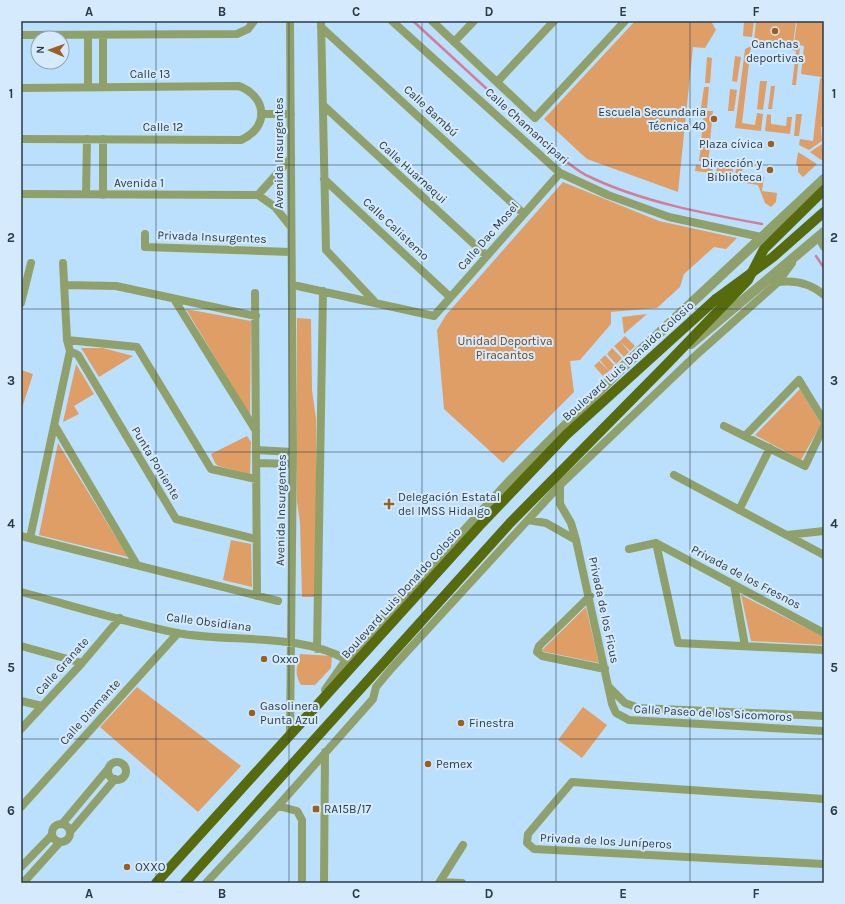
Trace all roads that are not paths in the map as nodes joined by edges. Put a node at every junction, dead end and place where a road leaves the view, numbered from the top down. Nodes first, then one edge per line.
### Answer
1 (254, 21) edge
2 (290, 21) edge
3 (392, 21) edge
4 (432, 21) edge
5 (474, 21) edge
6 (554, 21) edge
7 (625, 21) edge
8 (321, 24) edge
9 (21, 34) edge
10 (88, 35) junction
11 (103, 35) junction
12 (454, 42) junction
13 (497, 82) junction
14 (88, 86) junction
15 (103, 86) junction
16 (21, 88) edge
17 (324, 106) junction
18 (261, 114) junction
19 (291, 114) junction
20 (21, 139) edge
21 (87, 139) junction
22 (103, 139) junction
23 (291, 158) junction
24 (560, 173) junction
25 (324, 179) junction
26 (824, 179) edge
27 (824, 190) edge
28 (21, 194) edge
29 (86, 194) junction
30 (102, 195) junction
31 (258, 195) junction
32 (824, 212) edge
33 (524, 214) junction
34 (291, 227) junction
35 (145, 234) dead end
36 (821, 234) edge
37 (761, 237) junction
38 (824, 247) edge
39 (292, 252) junction
40 (799, 253) junction
41 (487, 256) junction
42 (31, 263) dead end
43 (63, 263) dead end
44 (777, 283) junction
45 (64, 285) junction
46 (293, 285) junction
47 (758, 288) junction
48 (323, 291) junction
49 (256, 293) dead end
50 (824, 295) edge
51 (450, 297) junction
52 (174, 299) junction
53 (374, 301) junction
54 (21, 302) edge
55 (256, 316) junction
56 (67, 340) junction
57 (70, 351) junction
58 (668, 364) junction
59 (824, 421) edge
60 (55, 426) junction
61 (724, 426) dead end
62 (824, 426) edge
63 (256, 430) junction
64 (745, 436) junction
65 (770, 448) junction
66 (256, 450) junction
67 (293, 452) junction
68 (256, 463) junction
69 (293, 464) junction
70 (674, 475) dead end
71 (256, 480) junction
72 (560, 485) junction
73 (739, 510) junction
74 (528, 520) junction
75 (824, 531) edge
76 (787, 535) junction
77 (21, 536) edge
78 (30, 538) junction
79 (256, 539) junction
80 (576, 540) junction
81 (656, 543) junction
82 (629, 549) dead end
83 (824, 555) edge
84 (137, 566) junction
85 (734, 585) junction
86 (21, 592) edge
87 (256, 596) junction
88 (590, 596) junction
89 (278, 601) dead end
90 (120, 618) junction
91 (178, 633) junction
92 (824, 633) edge
93 (292, 644) junction
94 (21, 646) edge
95 (745, 646) junction
96 (317, 649) junction
97 (824, 650) edge
98 (347, 660) junction
99 (82, 663) junction
100 (605, 669) junction
101 (608, 686) junction
102 (21, 701) edge
103 (42, 706) junction
104 (315, 706) junction
105 (824, 716) edge
106 (21, 729) edge
107 (824, 731) edge
108 (290, 736) junction
109 (325, 752) junction
110 (108, 769) junction
111 (115, 779) junction
112 (824, 798) edge
113 (278, 806) junction
114 (21, 807) edge
115 (62, 824) junction
116 (70, 832) junction
117 (52, 835) junction
118 (60, 842) junction
119 (463, 845) dead end
120 (824, 864) edge
121 (21, 868) edge
122 (439, 882) edge
123 (23, 883) edge
124 (156, 883) edge
125 (185, 883) edge
126 (206, 883) edge
127 (302, 883) edge
128 (324, 883) edge
129 (462, 883) edge

1 - 11 street
2 - 19 street, Avenida Insurgentes
3 - 24 street, Calle Chamancipari
4 - 12 street, Calle Chamancipari
5 - 12 street
6 - 13 street
7 - 13 street, Calle Chamancipari
8 - 17 street
8 - 33 street, Calle Bambú
9 - 10 street
10 - 11 street
10 - 14 street
11 - 15 street
12 - 13 street, Calle Chamancipari
14 - 15 street, Calle 13
14 - 16 street, Calle 13
15 - 18 street, Calle 13
17 - 25 street
17 - 41 street, Calle Huarnequi
18 - 19 street
18 - 22 street, Calle 12
19 - 23 street, Avenida Insurgentes
20 - 21 street, Calle 12
21 - 22 street, Calle 12
21 - 29 street
22 - 30 street
23 - 31 street
23 - 34 street, Avenida Insurgentes
24 - 33 street, Calle Dac Mosel
24 - 37 street, Calle Chamancipari
25 - 51 street, Calle Calistemo
25 - 53 street
26 - 37 street
27 - 58 main road, Boulevard Luis Donaldo Colosio, bridge
28 - 29 street, Avenida 1
29 - 30 street, Avenida 1
30 - 31 street, Avenida 1
31 - 34 street
32 - 104 main road, Boulevard Luis Donaldo Colosio, bridge
33 - 41 street, Calle Dac Mosel
34 - 39 street, Avenida Insurgentes
35 - 39 street, Privada Insurgentes
36 - 38 street
36 - 40 street
37 - 98 street
39 - 46 street, Avenida Insurgentes
40 - 44 street
40 - 47 street
41 - 51 street, Calle Dac Mosel
42 - 54 street
43 - 45 street, Punta Poniente
44 - 47 street
44 - 50 street
44 - 72 street
45 - 52 street
45 - 56 street, Punta Poniente
46 - 48 street
46 - 67 street, Avenida Insurgentes
47 - 58 street
48 - 53 street
48 - 96 street
49 - 55 street
51 - 53 street, Calle Dac Mosel
52 - 55 street
52 - 63 street
55 - 63 street
56 - 57 street, Punta Poniente
56 - 71 street
57 - 60 street, Punta Poniente
57 - 79 street, Punta Poniente
58 - 125 main road, Boulevard Luis Donaldo Colosio
59 - 64 street
60 - 78 street, Punta Poniente
60 - 84 street
61 - 64 street
62 - 65 street
63 - 66 street
64 - 65 street
65 - 73 street
66 - 67 street
66 - 68 street
67 - 69 street, Avenida Insurgentes
68 - 69 street
68 - 71 street
69 - 93 street, Avenida Insurgentes
70 - 73 street
71 - 79 street
72 - 74 street
72 - 80 street, Privada de los Ficus
73 - 76 street
74 - 80 street
74 - 109 street
75 - 76 street
76 - 83 street
77 - 78 street
78 - 84 street
79 - 87 street
80 - 88 street, Privada de los Ficus
81 - 82 street
81 - 85 street, Privada de los Fresnos
81 - 95 street
84 - 87 street
85 - 92 street, Privada de los Fresnos
85 - 95 street
86 - 90 street, Calle Obsidiana
87 - 89 street
88 - 100 street, Privada de los Ficus
88 - 100 street
90 - 91 street, Calle Obsidiana
90 - 99 street, Calle Granate
91 - 93 street, Calle Obsidiana
91 - 114 street, Calle Diamante
93 - 96 street, Calle Obsidiana
93 - 108 street, Avenida Insurgentes
94 - 99 street
95 - 97 street
96 - 98 street, Calle Obsidiana
98 - 104 street
99 - 103 street, Calle Granate
100 - 101 street, Privada de los Ficus
101 - 105 street, Calle Paseo de los Sicomoros
101 - 107 street, Calle Paseo de los Sicomoros
102 - 103 street
103 - 106 street, Calle Granate
104 - 108 main road, Boulevard Luis Donaldo Colosio
108 - 124 main road, Boulevard Luis Donaldo Colosio
109 - 113 street
109 - 128 street
110 - 111 street
110 - 111 street
110 - 115 street
111 - 116 street
112 - 120 street, Privada de los Juníperos
113 - 126 street
113 - 127 street
115 - 116 street
115 - 117 street
116 - 118 street
117 - 118 street
117 - 121 street
118 - 123 street
119 - 122 street
122 - 129 street

